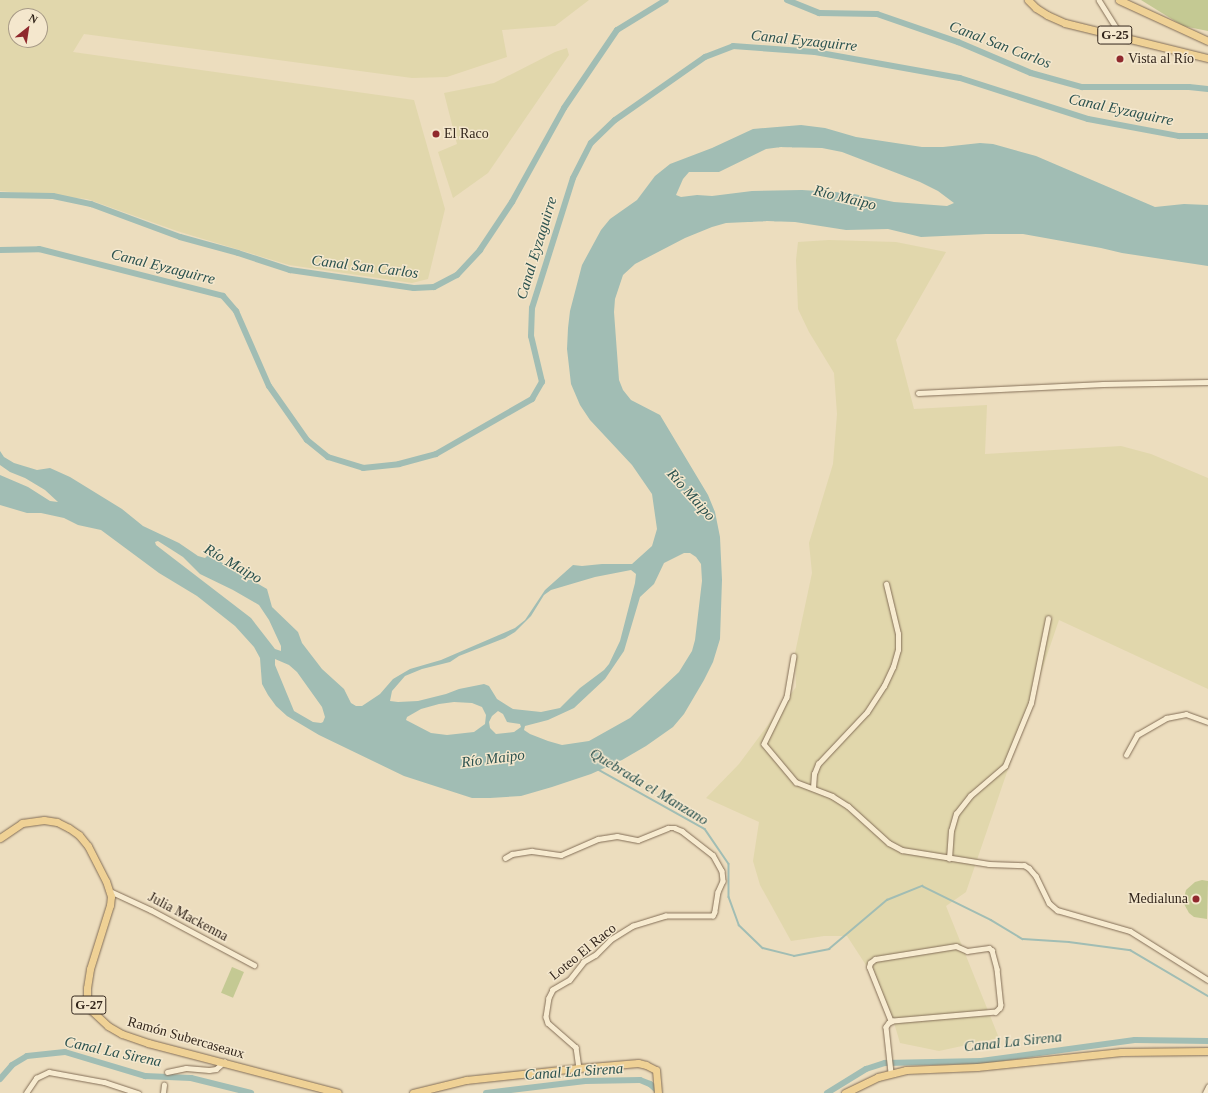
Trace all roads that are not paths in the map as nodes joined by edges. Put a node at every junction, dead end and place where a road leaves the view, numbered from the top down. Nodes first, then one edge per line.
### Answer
1 (1028, 0) edge
2 (1099, 0) edge
3 (1119, 0) edge
4 (1114, 35) junction
5 (1208, 41) edge
6 (1208, 58) edge
7 (1208, 382) edge
8 (918, 393) dead end
9 (886, 584) dead end
10 (1048, 618) dead end
11 (794, 656) dead end
12 (1208, 722) edge
13 (1126, 755) dead end
14 (813, 788) junction
15 (0, 838) edge
16 (505, 858) dead end
17 (949, 859) junction
18 (110, 891) junction
19 (254, 965) dead end
20 (1208, 980) edge
21 (890, 1022) junction
22 (1208, 1051) edge
23 (224, 1062) junction
24 (579, 1068) junction
25 (167, 1072) dead end
26 (891, 1072) junction
27 (164, 1085) dead end
28 (1208, 1086) edge
29 (26, 1093) edge
30 (138, 1093) edge
31 (163, 1093) edge
32 (338, 1093) edge
33 (413, 1093) edge
34 (658, 1093) edge
35 (845, 1093) edge
36 (1205, 1093) edge

1 - 4 main road, G-25
2 - 4 street
3 - 5 main road, G-25
4 - 6 main road, G-25
7 - 8 street
9 - 14 street
10 - 17 street
11 - 14 street
12 - 13 street
14 - 17 street
15 - 18 main road
16 - 24 street, Loteo El Raco
17 - 20 street
18 - 19 street, Julia Mackenna
18 - 23 main road, Ramón Subercaseaux / G-27
21 - 21 street
21 - 26 street
22 - 26 main road
23 - 25 street
23 - 32 main road, Ramón Subercaseaux / G-27
24 - 33 main road
24 - 34 main road
26 - 35 main road
27 - 31 street
28 - 36 street
29 - 30 street

